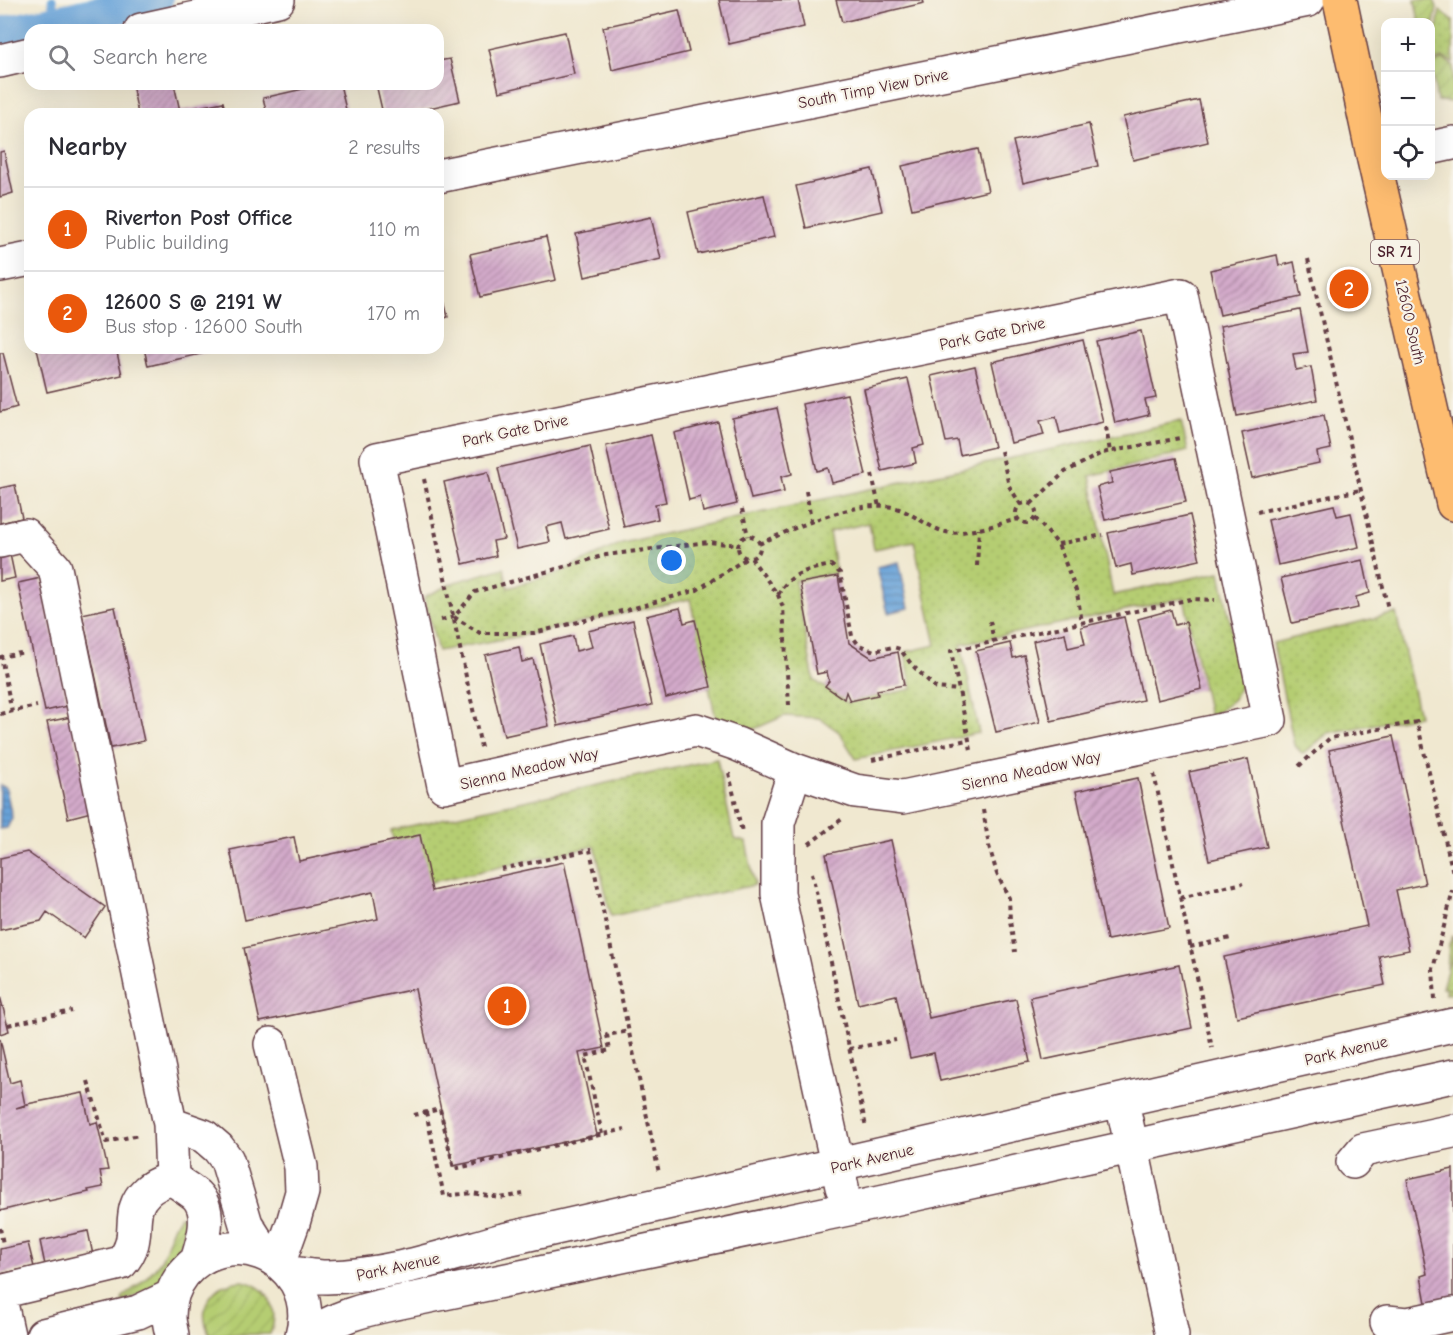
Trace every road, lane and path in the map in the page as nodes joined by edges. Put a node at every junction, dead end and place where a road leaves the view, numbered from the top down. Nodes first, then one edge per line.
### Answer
1 (278, 0) edge
2 (1308, 0) edge
3 (1340, 0) edge
4 (168, 24) edge
5 (24, 55) edge
6 (0, 61) edge
7 (1453, 143) edge
8 (1435, 147) edge
9 (1380, 159) edge
10 (444, 175) edge
11 (1308, 259) dead end
12 (24, 260) edge
13 (0, 265) edge
14 (1106, 427) dead end
15 (1190, 436) dead end
16 (1001, 451) dead end
17 (1110, 452) junction
18 (377, 459) joint
19 (873, 474) dead end
20 (424, 477) dead end
21 (1360, 490) junction
22 (806, 491) dead end
23 (1031, 504) junction
24 (1453, 504) edge
25 (1021, 505) junction
26 (879, 507) junction
27 (742, 509) dead end
28 (1035, 518) junction
29 (1018, 519) junction
30 (1228, 519) junction
31 (811, 520) junction
32 (979, 529) junction
33 (1103, 535) dead end
34 (748, 536) junction
35 (0, 541) edge
36 (759, 544) junction
37 (1058, 544) junction
38 (738, 545) junction
39 (749, 558) junction
40 (977, 566) dead end
41 (778, 595) junction
42 (1222, 600) dead end
43 (1388, 609) dead end
44 (454, 617) junction
45 (990, 621) dead end
46 (1082, 622) junction
47 (994, 642) junction
48 (25, 652) dead end
49 (959, 690) junction
50 (789, 705) dead end
51 (37, 706) dead end
52 (12, 712) junction
53 (0, 714) edge
54 (1270, 720) joint
55 (968, 740) dead end
56 (482, 752) dead end
57 (972, 752) dead end
58 (863, 762) dead end
59 (727, 764) dead end
60 (1299, 766) dead end
61 (1152, 767) dead end
62 (795, 770) junction
63 (982, 801) dead end
64 (849, 813) dead end
65 (748, 827) dead end
66 (806, 846) dead end
67 (811, 868) dead end
68 (501, 869) dead end
69 (1453, 873) edge
70 (1243, 882) dead end
71 (1453, 891) edge
72 (1180, 898) junction
73 (1231, 938) dead end
74 (1190, 947) junction
75 (1015, 952) dead end
76 (72, 1011) dead end
77 (1444, 1014) edge
78 (8, 1025) dead end
79 (628, 1031) junction
80 (896, 1040) dead end
81 (270, 1044) dead end
82 (849, 1049) junction
83 (1212, 1052) dead end
84 (1453, 1076) edge
85 (88, 1081) dead end
86 (1122, 1102) junction
87 (426, 1112) junction
88 (414, 1115) dead end
89 (170, 1124) junction
90 (866, 1128) dead end
91 (625, 1129) dead end
92 (1453, 1131) edge
93 (602, 1134) junction
94 (139, 1135) dead end
95 (1132, 1148) junction
96 (1353, 1162) dead end
97 (837, 1166) junction
98 (659, 1173) dead end
99 (172, 1178) junction
100 (523, 1194) dead end
101 (848, 1209) junction
102 (0, 1228) edge
103 (3, 1244) dead end
104 (197, 1261) junction
105 (278, 1263) junction
106 (0, 1292) edge
107 (172, 1296) junction
108 (0, 1299) edge
109 (1453, 1314) edge
110 (1387, 1322) dead end
111 (8, 1335) edge
112 (43, 1335) edge
113 (172, 1335) edge
114 (302, 1335) edge
115 (311, 1335) edge
116 (1172, 1335) edge

1 - 4 street
2 - 10 street, South Timp View Drive
3 - 9 main road, 12600 South / SR 71
5 - 6 street
7 - 8 street
9 - 24 main road, 12600 South / SR 71
11 - 21 path
12 - 13 street
14 - 17 path
15 - 17 path
16 - 25 path
17 - 23 path
18 - 30 street, Park Gate Drive
18 - 62 street, Sienna Meadow Way
19 - 26 path
20 - 44 path
21 - 30 path
21 - 43 path
22 - 31 path
23 - 25 path
23 - 28 path
25 - 29 path
26 - 31 path
26 - 32 path
27 - 34 path
28 - 29 path
28 - 37 path
29 - 32 path
30 - 54 street, Park Gate Drive
31 - 36 path
32 - 40 path
33 - 37 path
34 - 36 path
34 - 38 path
35 - 89 street
36 - 39 path
37 - 46 path
38 - 39 path
38 - 44 path
39 - 41 path
39 - 44 path
41 - 49 path
41 - 50 path
42 - 46 path
44 - 56 path
45 - 47 path
46 - 47 path
47 - 49 path
48 - 52 path
49 - 57 path
51 - 52 path
52 - 53 path
54 - 62 street, Sienna Meadow Way
55 - 58 path
59 - 65 path
60 - 69 path
61 - 72 path
62 - 97 street
63 - 75 path
64 - 66 path
67 - 82 path
68 - 79 path
70 - 72 path
71 - 77 path
72 - 74 path
73 - 74 path
74 - 83 path
76 - 78 path
77 - 86 street, Park Avenue
79 - 93 path
79 - 98 path
80 - 82 path
81 - 105 street
82 - 90 path
84 - 95 street
85 - 94 path
86 - 95 street
86 - 97 street, Park Avenue
87 - 88 path
87 - 93 path
87 - 100 path
89 - 99 street
89 - 105 street
91 - 93 path
92 - 96 street
95 - 101 street
95 - 116 street
97 - 101 street
97 - 105 street, Park Avenue
99 - 104 street
99 - 106 street
101 - 115 street
102 - 103 path
104 - 105 street, Park Avenue
104 - 107 street, Park Avenue
105 - 114 street
107 - 112 street
107 - 113 street, Park Avenue
108 - 111 street
109 - 110 street

